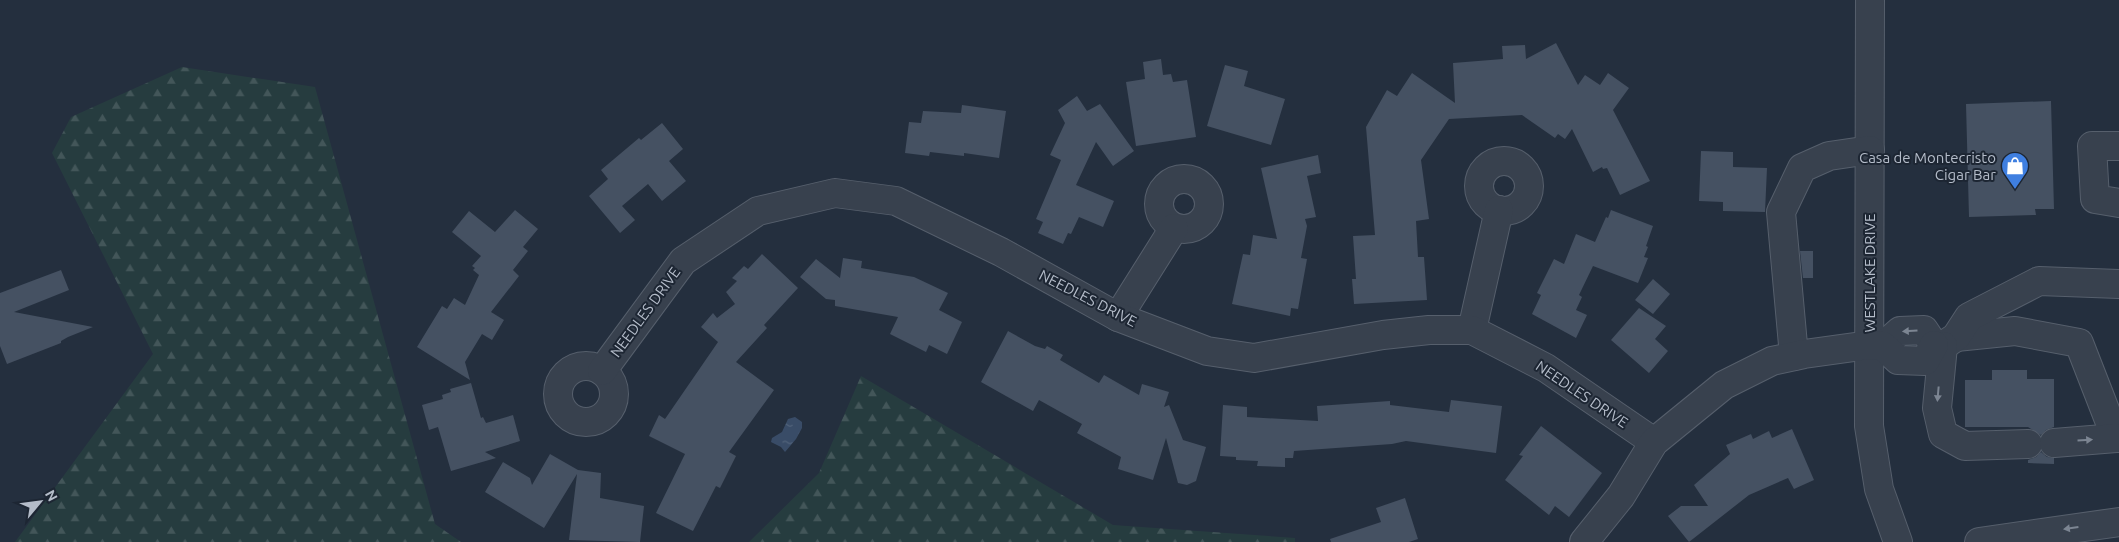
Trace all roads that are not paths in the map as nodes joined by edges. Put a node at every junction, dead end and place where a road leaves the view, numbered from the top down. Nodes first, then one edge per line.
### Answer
1 (1870, 0) edge
2 (2119, 146) edge
3 (1870, 150) junction
4 (2119, 203) edge
5 (1499, 210) dead end
6 (1174, 228) dead end
7 (2119, 284) edge
8 (1118, 317) junction
9 (1472, 330) junction
10 (1944, 343) junction
11 (1876, 346) junction
12 (1794, 356) junction
13 (602, 371) dead end
14 (2117, 438) edge
15 (1654, 442) junction
16 (2119, 522) edge
17 (1584, 542) edge
18 (1898, 542) edge
19 (1979, 542) edge

1 - 3 street, WESTLAKE DRIVE
2 - 4 street
3 - 11 street, WESTLAKE DRIVE
3 - 12 street
5 - 9 street
6 - 8 street
7 - 10 street
8 - 9 street, NEEDLES DRIVE
8 - 13 street, NEEDLES DRIVE
9 - 15 street, NEEDLES DRIVE
10 - 11 street
10 - 14 street
10 -> 14 street
11 - 12 street
11 - 18 street, WESTLAKE DRIVE
12 - 15 street
15 - 17 street
16 -> 19 street

